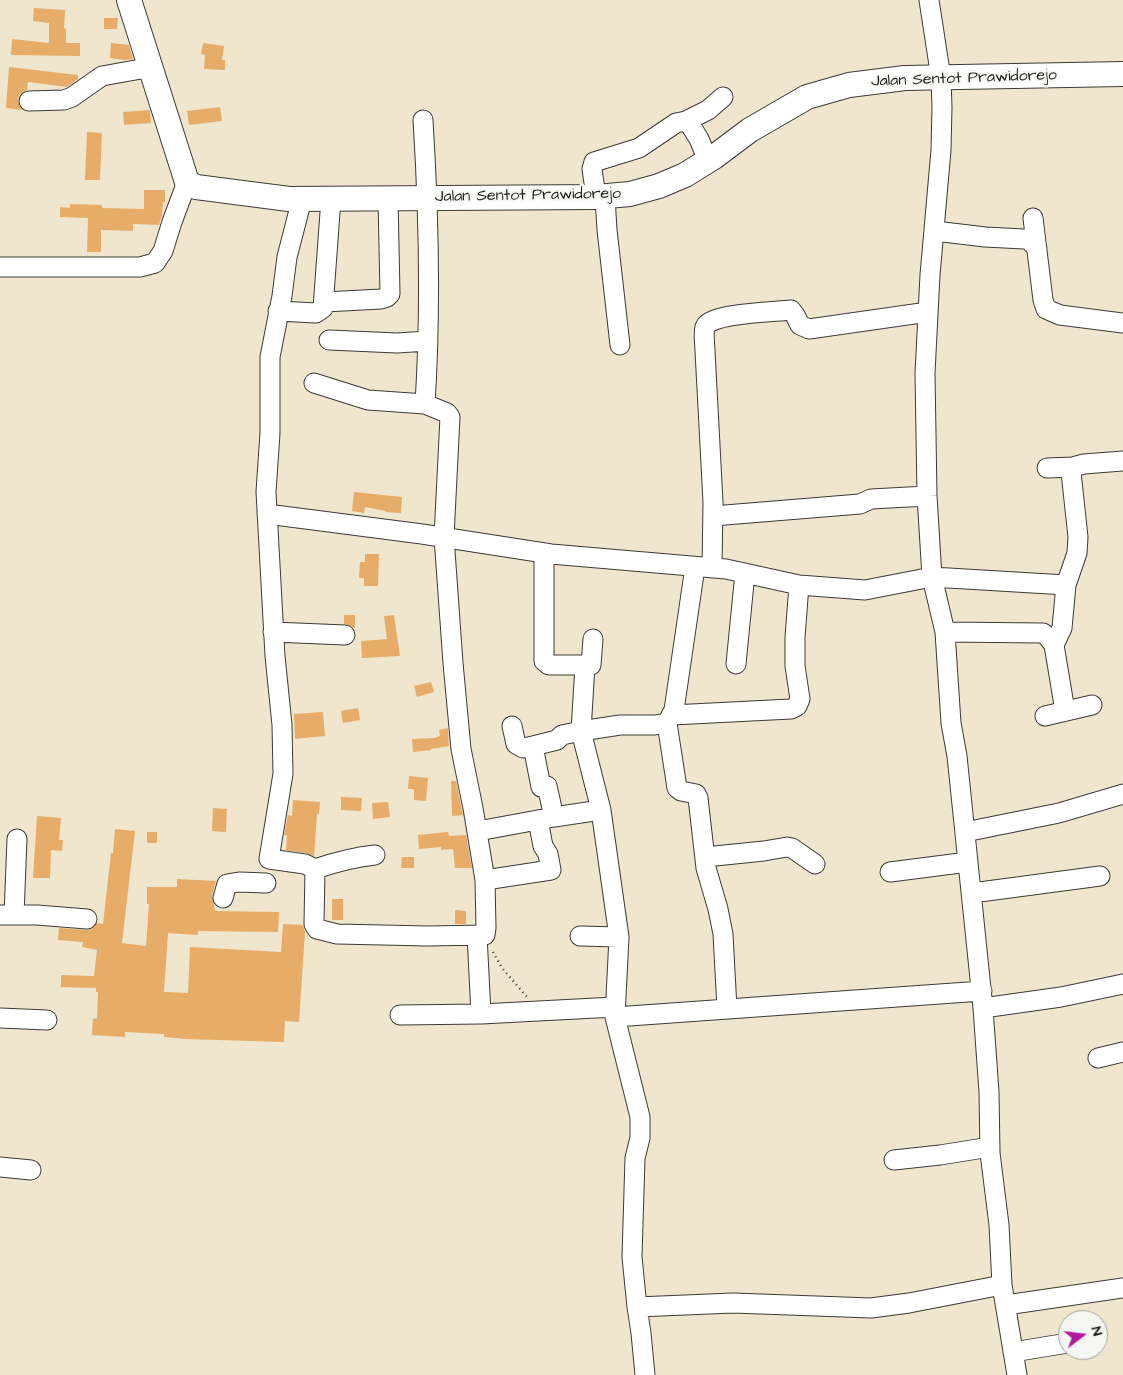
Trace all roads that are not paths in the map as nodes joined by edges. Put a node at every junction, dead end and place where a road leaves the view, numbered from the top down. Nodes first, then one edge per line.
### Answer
1 (130, 0) edge
2 (929, 0) edge
3 (151, 70) junction
4 (1123, 74) edge
5 (941, 78) junction
6 (723, 97) dead end
7 (29, 101) dead end
8 (423, 120) dead end
9 (686, 121) junction
10 (704, 151) junction
11 (186, 182) junction
12 (597, 187) junction
13 (427, 188) junction
14 (331, 198) junction
15 (388, 198) junction
16 (302, 199) junction
17 (1033, 218) dead end
18 (935, 231) junction
19 (1037, 248) junction
20 (0, 267) edge
21 (324, 302) junction
22 (278, 311) junction
23 (928, 312) junction
24 (1123, 323) edge
25 (329, 340) dead end
26 (428, 341) junction
27 (620, 345) dead end
28 (314, 383) dead end
29 (425, 404) junction
30 (1123, 461) edge
31 (1072, 467) junction
32 (1048, 468) dead end
33 (927, 496) junction
34 (267, 514) junction
35 (713, 516) junction
36 (444, 538) junction
37 (544, 553) junction
38 (703, 567) junction
39 (745, 573) junction
40 (932, 577) junction
41 (799, 585) junction
42 (1066, 585) junction
43 (273, 632) junction
44 (945, 632) junction
45 (345, 634) dead end
46 (593, 639) dead end
47 (1054, 645) junction
48 (736, 664) dead end
49 (594, 666) junction
50 (1092, 705) dead end
51 (1065, 711) junction
52 (1045, 716) dead end
53 (670, 719) junction
54 (512, 726) dead end
55 (581, 731) junction
56 (533, 746) junction
57 (1123, 794) edge
58 (601, 810) junction
59 (546, 818) junction
60 (478, 831) junction
61 (965, 832) junction
62 (17, 839) dead end
63 (375, 855) dead end
64 (705, 857) junction
65 (269, 858) junction
66 (968, 862) junction
67 (816, 864) dead end
68 (316, 869) junction
69 (890, 872) dead end
70 (1100, 876) dead end
71 (485, 880) junction
72 (972, 893) junction
73 (224, 898) dead end
74 (7, 915) edge
75 (87, 919) dead end
76 (481, 935) junction
77 (580, 936) dead end
78 (619, 937) junction
79 (1123, 984) edge
80 (982, 999) junction
81 (727, 1009) junction
82 (615, 1012) junction
83 (481, 1014) junction
84 (400, 1015) dead end
85 (0, 1018) edge
86 (47, 1020) dead end
87 (1123, 1052) edge
88 (1098, 1058) dead end
89 (990, 1148) junction
90 (894, 1160) dead end
91 (0, 1168) edge
92 (31, 1170) dead end
93 (1002, 1285) junction
94 (1123, 1288) edge
95 (1006, 1305) junction
96 (636, 1307) junction
97 (1058, 1344) edge
98 (1013, 1352) junction
99 (646, 1375) edge
100 (1017, 1375) edge

1 - 3 main road
2 - 5 street
3 - 7 street
3 - 11 main road
4 - 5 main road, Jalan Sentot Prawidorejo
5 - 10 main road, Jalan Sentot Prawidorejo
5 - 18 street
6 - 9 street
8 - 13 street
9 - 10 street
9 - 12 street
10 - 12 main road, Jalan Sentot Prawidorejo
11 - 16 main road, Jalan Sentot Prawidorejo
11 - 20 street
12 - 13 main road, Jalan Sentot Prawidorejo
12 - 27 street
13 - 15 main road, Jalan Sentot Prawidorejo
13 - 26 street
14 - 15 main road, Jalan Sentot Prawidorejo
14 - 16 main road, Jalan Sentot Prawidorejo
14 - 21 street
15 - 21 street
16 - 22 street
17 - 19 street
18 - 19 street
18 - 23 street
19 - 24 street
21 - 22 street
22 - 34 street
23 - 33 street
23 - 35 street
25 - 26 street
26 - 29 street
28 - 29 street
29 - 36 street
30 - 31 street
31 - 32 street
31 - 42 street
33 - 35 street
33 - 40 street
34 - 36 street
34 - 43 street
35 - 38 street
36 - 37 street
36 - 60 street
37 - 38 street
37 - 49 street
38 - 39 street
38 - 53 street
39 - 41 street
39 - 48 street
40 - 41 street
40 - 42 street
40 - 44 street
41 - 53 street
42 - 47 street
43 - 45 street
43 - 65 street
44 - 47 street
44 - 61 street
46 - 49 street
47 - 51 street
49 - 55 street
50 - 51 street
51 - 52 street
53 - 55 street
53 - 64 street
54 - 56 street
55 - 56 street
55 - 58 street
56 - 59 street
57 - 61 street
58 - 59 street
58 - 78 street
59 - 60 street
59 - 71 street
60 - 71 street
61 - 66 street
62 - 74 street
63 - 68 street
64 - 67 street
64 - 81 street
65 - 68 street
65 - 73 street
66 - 69 street
66 - 72 street
68 - 76 street
70 - 72 street
71 - 76 street
72 - 80 street
74 - 75 street
76 - 83 street
77 - 78 street
78 - 82 street
79 - 80 street
80 - 81 street
80 - 89 street
81 - 82 street
82 - 83 street
82 - 96 street
83 - 84 street
85 - 86 street
87 - 88 street
89 - 90 street
89 - 93 street
91 - 92 street
93 - 95 street
93 - 96 street
94 - 95 street
95 - 98 street
96 - 99 street
97 - 98 street
98 - 100 street

